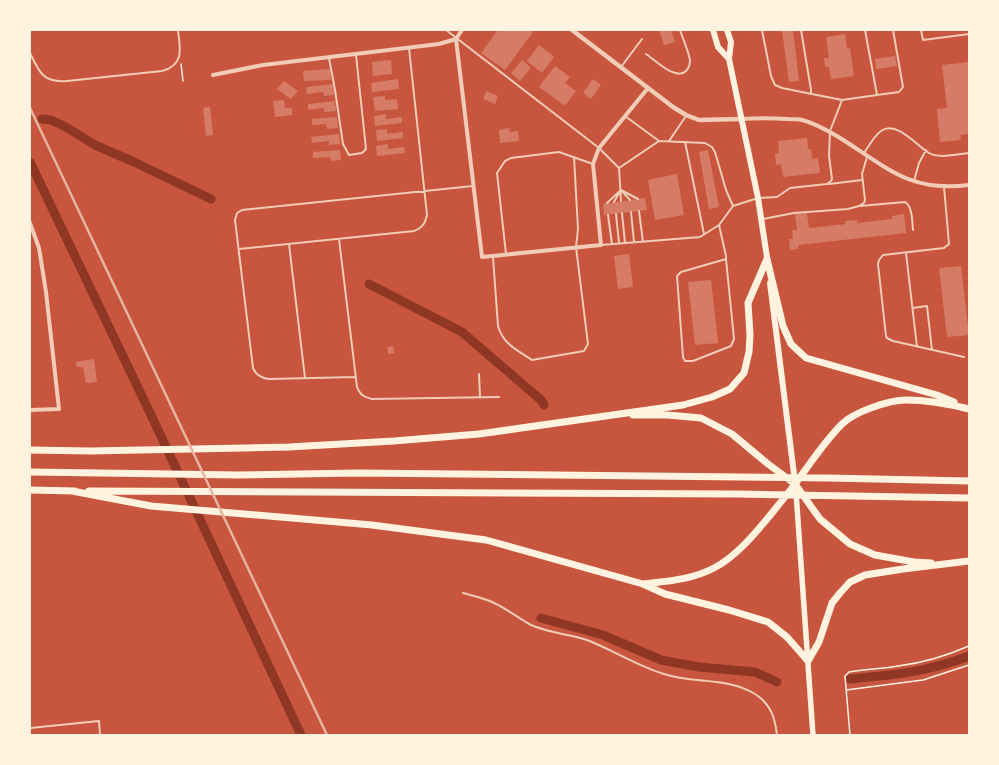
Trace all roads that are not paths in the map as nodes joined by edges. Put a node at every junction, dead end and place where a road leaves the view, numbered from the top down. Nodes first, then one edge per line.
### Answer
1 (178, 30) edge
2 (446, 30) edge
3 (462, 30) edge
4 (572, 30) edge
5 (680, 30) edge
6 (713, 30) edge
7 (727, 30) edge
8 (762, 30) edge
9 (801, 30) edge
10 (865, 30) edge
11 (893, 30) edge
12 (921, 30) edge
13 (578, 32) edge
14 (969, 34) edge
15 (456, 39) junction
16 (642, 39) dead end
17 (409, 48) junction
18 (30, 53) edge
19 (646, 54) dead end
20 (356, 55) junction
21 (329, 58) junction
22 (729, 59) junction
23 (620, 67) junction
24 (213, 75) dead end
25 (648, 88) junction
26 (811, 94) junction
27 (877, 95) junction
28 (842, 100) junction
29 (686, 115) junction
30 (625, 116) junction
31 (741, 119) junction
32 (830, 131) junction
33 (659, 141) junction
34 (669, 141) junction
35 (685, 142) junction
36 (599, 148) junction
37 (926, 150) junction
38 (863, 153) junction
39 (969, 153) edge
40 (868, 156) junction
41 (574, 157) junction
42 (593, 164) junction
43 (619, 168) junction
44 (862, 180) junction
45 (914, 182) junction
46 (827, 184) junction
47 (969, 185) edge
48 (473, 186) junction
49 (944, 186) junction
50 (621, 190) junction
51 (424, 191) junction
52 (758, 198) junction
53 (638, 199) dead end
54 (630, 200) dead end
55 (621, 201) dead end
56 (614, 202) dead end
57 (607, 203) dead end
58 (733, 206) junction
59 (859, 206) junction
60 (640, 211) dead end
61 (631, 212) dead end
62 (622, 213) dead end
63 (616, 214) dead end
64 (608, 215) dead end
65 (762, 219) junction
66 (30, 223) edge
67 (719, 225) junction
68 (913, 230) dead end
69 (704, 234) junction
70 (339, 239) junction
71 (634, 242) junction
72 (643, 242) junction
73 (619, 243) junction
74 (625, 243) junction
75 (289, 244) junction
76 (612, 244) junction
77 (601, 245) junction
78 (576, 247) junction
79 (238, 249) junction
80 (906, 252) junction
81 (506, 255) junction
82 (493, 256) junction
83 (726, 259) junction
84 (767, 259) junction
85 (913, 308) junction
86 (917, 347) junction
87 (932, 350) junction
88 (964, 357) dead end
89 (479, 374) dead end
90 (356, 377) junction
91 (305, 378) junction
92 (480, 397) junction
93 (499, 397) dead end
94 (969, 408) edge
95 (30, 410) edge
96 (607, 415) junction
97 (30, 450) edge
98 (30, 472) edge
99 (969, 481) edge
100 (795, 484) junction
101 (30, 490) edge
102 (72, 491) junction
103 (969, 498) edge
104 (969, 561) edge
105 (950, 564) junction
106 (643, 584) junction
107 (463, 593) dead end
108 (808, 661) junction
109 (30, 728) edge
110 (100, 735) edge
111 (777, 735) edge
112 (812, 735) edge

1 - 18 lane
2 - 15 lane
3 - 15 street
4 - 13 street
5 - 19 lane
6 - 22 main road
7 - 22 main road
8 - 26 lane
9 - 26 lane
10 - 27 lane
11 - 27 lane
12 - 14 lane
13 - 23 street
15 - 17 street
15 - 36 lane
15 - 48 street
16 - 23 lane
17 - 20 street
17 - 51 lane
20 - 21 street
20 - 21 lane
21 - 24 street
22 - 31 main road
23 - 25 street
25 - 29 street
25 - 30 street
26 - 28 lane
27 - 28 lane
28 - 32 lane
29 - 31 street
29 - 34 lane
30 - 33 lane
30 - 36 street
31 - 32 street
31 - 52 main road
32 - 38 street
32 - 46 lane
33 - 34 lane
33 - 43 lane
34 - 35 lane
35 - 58 lane
35 - 69 lane
36 - 42 street
36 - 43 lane
37 - 38 lane
37 - 39 lane
37 - 45 lane
38 - 40 street
40 - 44 lane
40 - 45 street
41 - 42 lane
41 - 78 lane
41 - 81 lane
42 - 77 street
43 - 50 lane
44 - 46 lane
44 - 59 lane
45 - 49 street
46 - 52 lane
47 - 49 street
48 - 51 lane
48 - 82 street
49 - 80 lane
50 - 53 lane
50 - 54 lane
50 - 55 lane
50 - 56 lane
50 - 57 lane
51 - 70 lane
51 - 79 lane
52 - 58 lane
52 - 65 main road
58 - 67 lane
59 - 65 lane
59 - 68 lane
60 - 72 lane
61 - 71 lane
62 - 74 lane
63 - 73 lane
64 - 76 lane
65 - 84 main road
66 - 95 street
67 - 69 lane
67 - 83 lane
69 - 72 lane
70 - 75 lane
70 - 90 lane
71 - 72 lane
71 - 74 lane
73 - 74 lane
73 - 76 lane
75 - 79 lane
75 - 91 lane
76 - 77 lane
77 - 78 street
78 - 81 street
78 - 82 lane
79 - 91 lane
80 - 85 lane
80 - 86 lane
81 - 82 street
83 - 83 lane
84 - 94 highway
84 - 96 highway
84 - 100 main road
85 - 86 lane
85 - 87 lane
86 - 87 lane
87 - 88 lane
89 - 92 lane
90 - 91 lane
90 - 92 lane
92 - 93 lane
94 - 100 highway
96 - 97 highway
96 - 100 highway
98 - 99 highway
100 - 105 highway
100 - 106 highway
100 - 108 main road
101 - 102 highway
102 - 103 highway
102 - 106 highway
104 - 105 highway
105 - 108 highway
106 - 108 highway
107 - 111 lane
108 - 112 main road
109 - 110 lane

